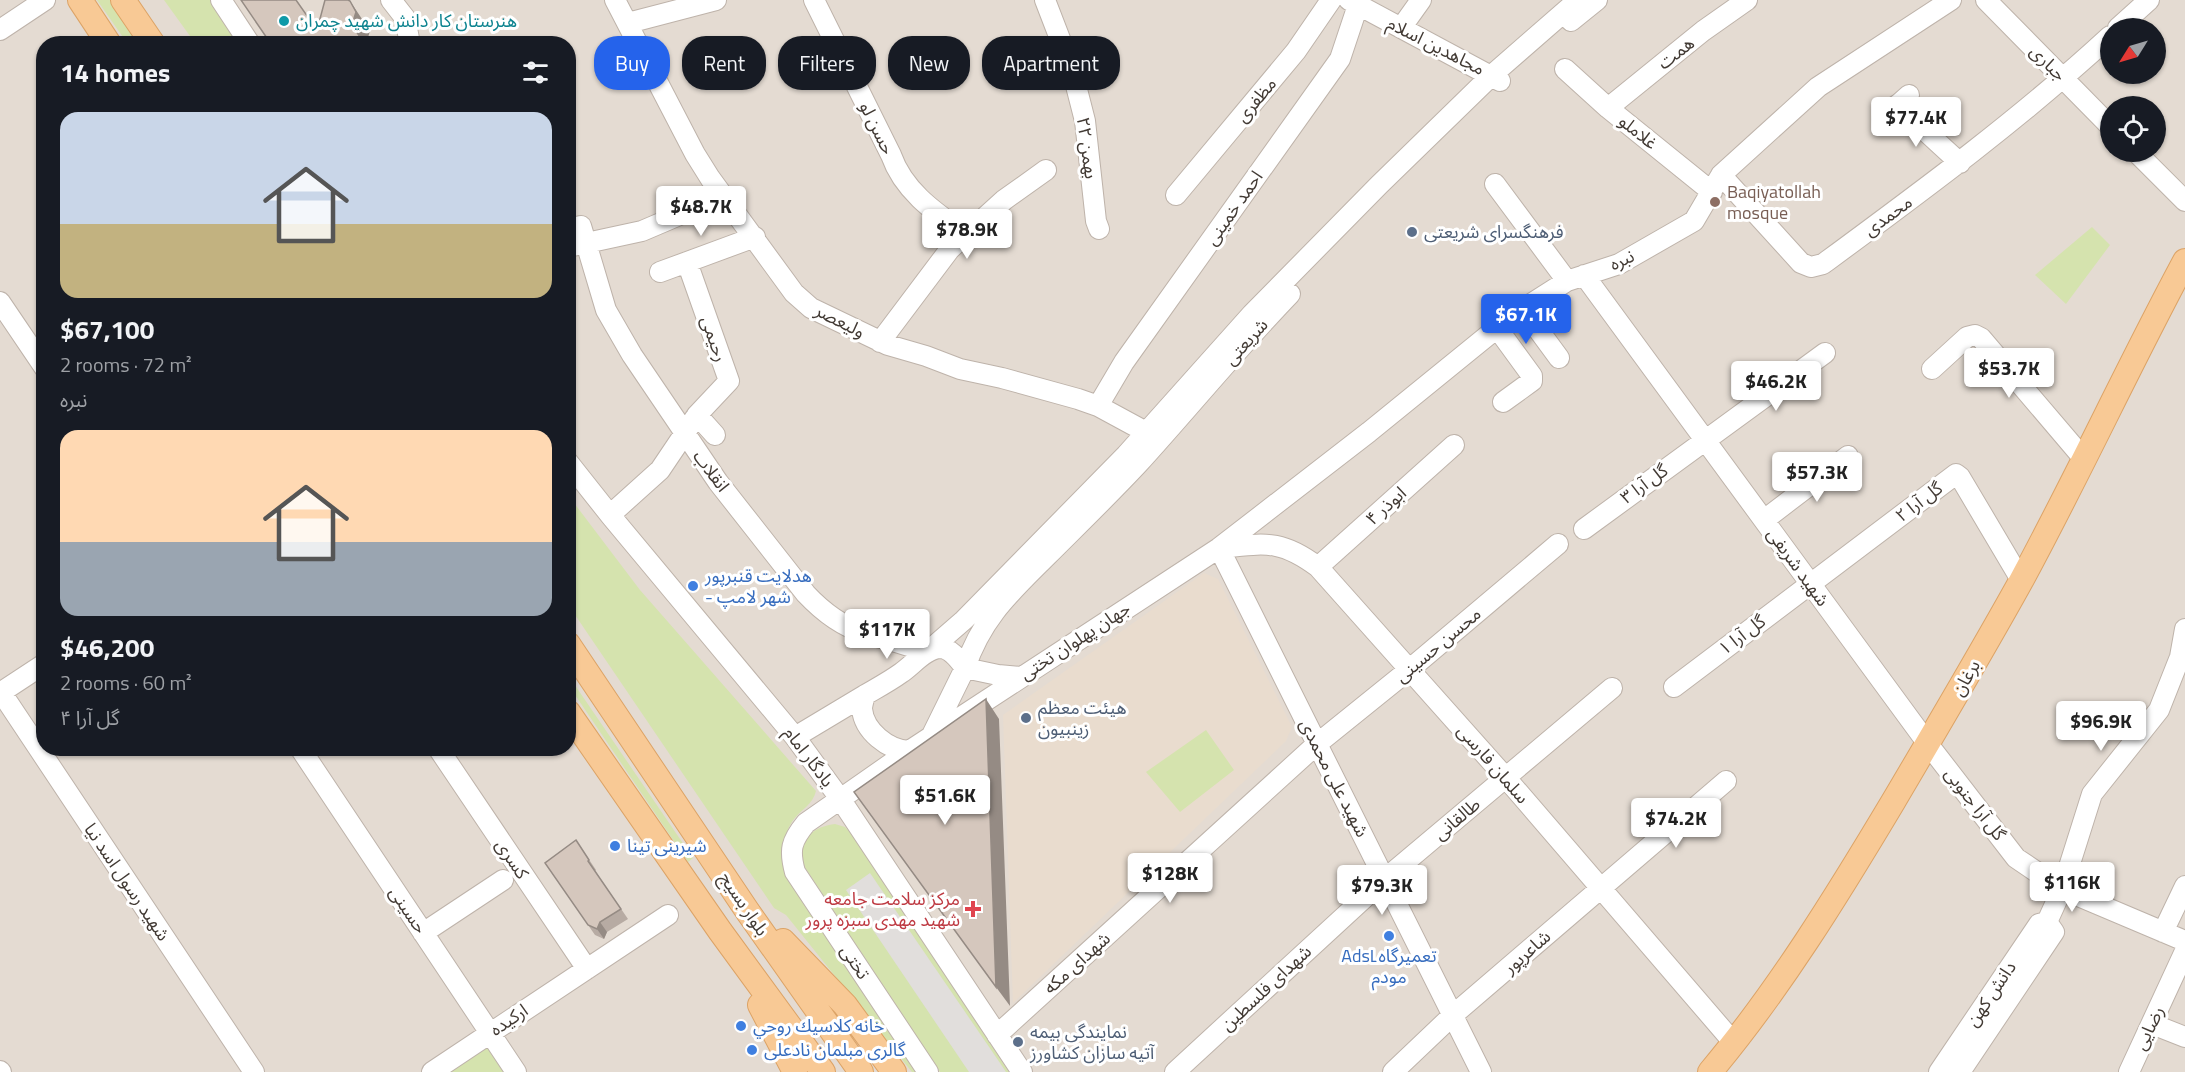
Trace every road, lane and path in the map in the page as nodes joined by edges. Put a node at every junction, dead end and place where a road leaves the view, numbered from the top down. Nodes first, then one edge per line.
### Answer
1 (45, 0) edge
2 (80, 0) edge
3 (123, 0) edge
4 (221, 0) edge
5 (391, 0) edge
6 (615, 0) edge
7 (716, 0) edge
8 (814, 0) edge
9 (1044, 0) edge
10 (1331, 0) edge
11 (1421, 0) edge
12 (1578, 0) edge
13 (1597, 0) edge
14 (1747, 0) edge
15 (1951, 0) edge
16 (1986, 0) edge
17 (2149, 0) edge
18 (1354, 2) edge
19 (2129, 18) edge
20 (628, 23) junction
21 (1401, 28) junction
22 (0, 30) edge
23 (104, 36) edge
24 (148, 36) edge
25 (245, 36) edge
26 (408, 36) edge
27 (2100, 45) edge
28 (1565, 69) dead end
29 (1496, 78) junction
30 (2064, 79) junction
31 (1608, 108) junction
32 (2100, 116) edge
33 (1882, 119) dead end
34 (2146, 162) edge
35 (1960, 163) junction
36 (1046, 170) dead end
37 (1717, 183) junction
38 (1495, 184) dead end
39 (1176, 195) dead end
40 (724, 196) junction
41 (2185, 201) edge
42 (576, 227) edge
43 (1099, 229) dead end
44 (967, 235) junction
45 (755, 237) junction
46 (577, 245) edge
47 (2185, 261) edge
48 (687, 262) junction
49 (660, 272) dead end
50 (1576, 278) junction
51 (0, 302) edge
52 (1523, 309) junction
53 (1497, 328) junction
54 (880, 342) junction
55 (1825, 353) dead end
56 (36, 355) edge
57 (1559, 358) dead end
58 (1932, 369) dead end
59 (1503, 402) dead end
60 (1098, 406) junction
61 (697, 415) junction
62 (1146, 432) junction
63 (684, 435) junction
64 (715, 435) dead end
65 (1705, 440) junction
66 (1454, 445) dead end
67 (1848, 456) dead end
68 (2084, 459) junction
69 (576, 472) edge
70 (610, 516) junction
71 (1764, 520) junction
72 (1584, 529) dead end
73 (1558, 544) dead end
74 (1219, 548) junction
75 (1318, 567) junction
76 (2021, 580) junction
77 (1810, 584) junction
78 (2185, 629) edge
79 (926, 653) junction
80 (576, 656) edge
81 (965, 668) junction
82 (36, 669) edge
83 (1410, 669) junction
84 (1021, 677) junction
85 (1674, 687) dead end
86 (1612, 688) dead end
87 (0, 693) edge
88 (865, 695) junction
89 (576, 724) edge
90 (932, 735) junction
91 (795, 737) junction
92 (1317, 744) junction
93 (1928, 744) junction
94 (36, 747) edge
95 (909, 751) junction
96 (42, 756) edge
97 (305, 756) edge
98 (443, 756) edge
99 (1506, 778) junction
100 (1726, 781) dead end
101 (841, 800) junction
102 (1385, 879) junction
103 (503, 880) dead end
104 (2185, 886) edge
105 (1602, 888) junction
106 (2062, 889) junction
107 (736, 892) junction
108 (668, 915) dead end
109 (2047, 922) junction
110 (720, 931) junction
111 (2163, 932) junction
112 (423, 933) junction
113 (2185, 941) edge
114 (2185, 951) edge
115 (587, 969) junction
116 (1453, 1015) junction
117 (2152, 1024) junction
118 (490, 1033) junction
119 (997, 1035) junction
120 (2185, 1037) edge
121 (1734, 1043) junction
122 (254, 1072) edge
123 (432, 1072) edge
124 (516, 1072) edge
125 (795, 1072) edge
126 (823, 1072) edge
127 (861, 1072) edge
128 (894, 1072) edge
129 (928, 1072) edge
130 (1022, 1072) edge
131 (1174, 1072) edge
132 (1393, 1072) edge
133 (1481, 1072) edge
134 (1710, 1072) edge
135 (1939, 1072) edge
136 (1960, 1072) edge
137 (2129, 1072) edge

1 - 22 street
2 - 23 main road
3 - 24 main road
4 - 25 street
5 - 26 street
6 - 20 street, ولیعصر
7 - 20 street
8 - 44 street, حسن لو
9 - 43 street, ۲۲ بهمن
10 - 39 street, مظفری
11 - 21 street
12 - 29 street, شریعتی
13 - 29 street, شریعتی
14 - 31 street, همت
15 - 37 street, نبره
16 - 30 street, جباری
17 - 19 street
18 - 21 street, مجاهدین اسلام
18 - 60 street, احمد خمینی
20 - 40 street, ولیعصر
21 - 29 street, مجاهدین اسلام
27 - 30 street, محمدی
28 - 31 street, غلاملو
29 - 62 street, شریعتی
29 - 81 street, شریعتی
30 - 32 street, جباری
30 - 35 street, محمدی
31 - 37 street, غلاملو
33 - 35 street
34 - 41 street
35 - 37 street, محمدی
36 - 44 street
37 - 50 street, نبره
38 - 50 street, شهید شریفی
40 - 45 street, ولیعصر
40 - 46 street
42 - 46 street
44 - 54 street
45 - 48 street
45 - 54 street, ولیعصر
46 - 63 street, انقلاب
47 - 68 main road, برغان
48 - 49 street
48 - 61 street, رحیمی
50 - 52 street, نبره
50 - 65 street, شهید شریفی
51 - 56 street
52 - 53 street, نبره
52 - 57 street
53 - 59 street
53 - 74 street, نبره
54 - 60 street, ولیعصر
55 - 65 street, گل آرا ۳
58 - 68 street
60 - 62 street, ولیعصر
61 - 63 street, رحیمی
61 - 64 street
62 - 79 street, شریعتی
63 - 70 street, رحیمی
63 - 79 street, انقلاب
65 - 71 street, شهید شریفی
65 - 72 street, گل آرا ۳
66 - 75 street, ابوذر ۴
67 - 71 street
68 - 76 main road, برغان
69 - 70 street, یادگار امام
70 - 91 street, یادگار امام
71 - 77 street, شهید شریفی
73 - 83 street, محسن حسینی
74 - 75 street, سلمان فارسی
74 - 84 street, جهان پهلوان تختی
74 - 92 street, شهید علی محمدی
75 - 83 street, سلمان فارسی
76 - 77 street, گل آرا ۲
76 - 93 main road, برغان
77 - 85 street, گل آرا ۱
77 - 93 street, شهید شریفی
78 - 106 street, دانش کهن
79 - 81 street, انقلاب
79 - 88 street, شریعتی
80 - 107 main road, بلوار بسیج
81 - 84 street
81 - 90 street, شریعتی
82 - 87 street
83 - 92 street, محسن حسینی
83 - 99 street, سلمان فارسی
84 - 90 street, جهان پهلوان تختی
86 - 99 street, طالقانی
87 - 94 street, شهید رسول اسد نیا
88 - 91 street, شریعتی
88 - 95 street
89 - 110 main road, بلوار بسیج
90 - 95 street, جهان پهلوان تختی
91 - 101 street, یادگار امام
92 - 102 street, شهید علی محمدی
92 - 119 street, شهدای مکه
93 - 106 street, گل آرا جنوبی
93 - 121 main road, برغان
95 - 101 street
96 - 122 street, شهید رسول اسد نیا
97 - 112 street, حسینی
98 - 115 street, کسری
99 - 102 street, طالقانی
99 - 105 street, سلمان فارسی
100 - 105 street, شاعرپور
101 - 119 street, یادگار امام
101 - 129 street, تختی
102 - 116 street, شهید علی محمدی
102 - 131 street, شهدای فلسطین
103 - 112 street
104 - 111 street
105 - 116 street, شاعرپور
105 - 121 street, سلمان فارسی
106 - 109 street, دانش کهن
106 - 111 street, گل آرا جنوبی
107 - 127 main road, بلوار بسیج
107 - 128 main road
108 - 115 street, ارکیده
109 - 135 street, دانش کهن
109 - 136 street, دانش کهن
110 - 125 main road
110 - 126 main road, بلوار بسیج
111 - 113 street, گل آرا جنوبی
112 - 118 street, حسینی
114 - 117 street, رضایی
115 - 118 street, ارکیده
116 - 132 street, شاعرپور
116 - 133 street, شهید علی محمدی
117 - 120 street
117 - 137 street, رضایی
118 - 123 street, ارکیده
118 - 124 street, حسینی
119 - 130 street, یادگار امام
121 - 134 main road, برغان

